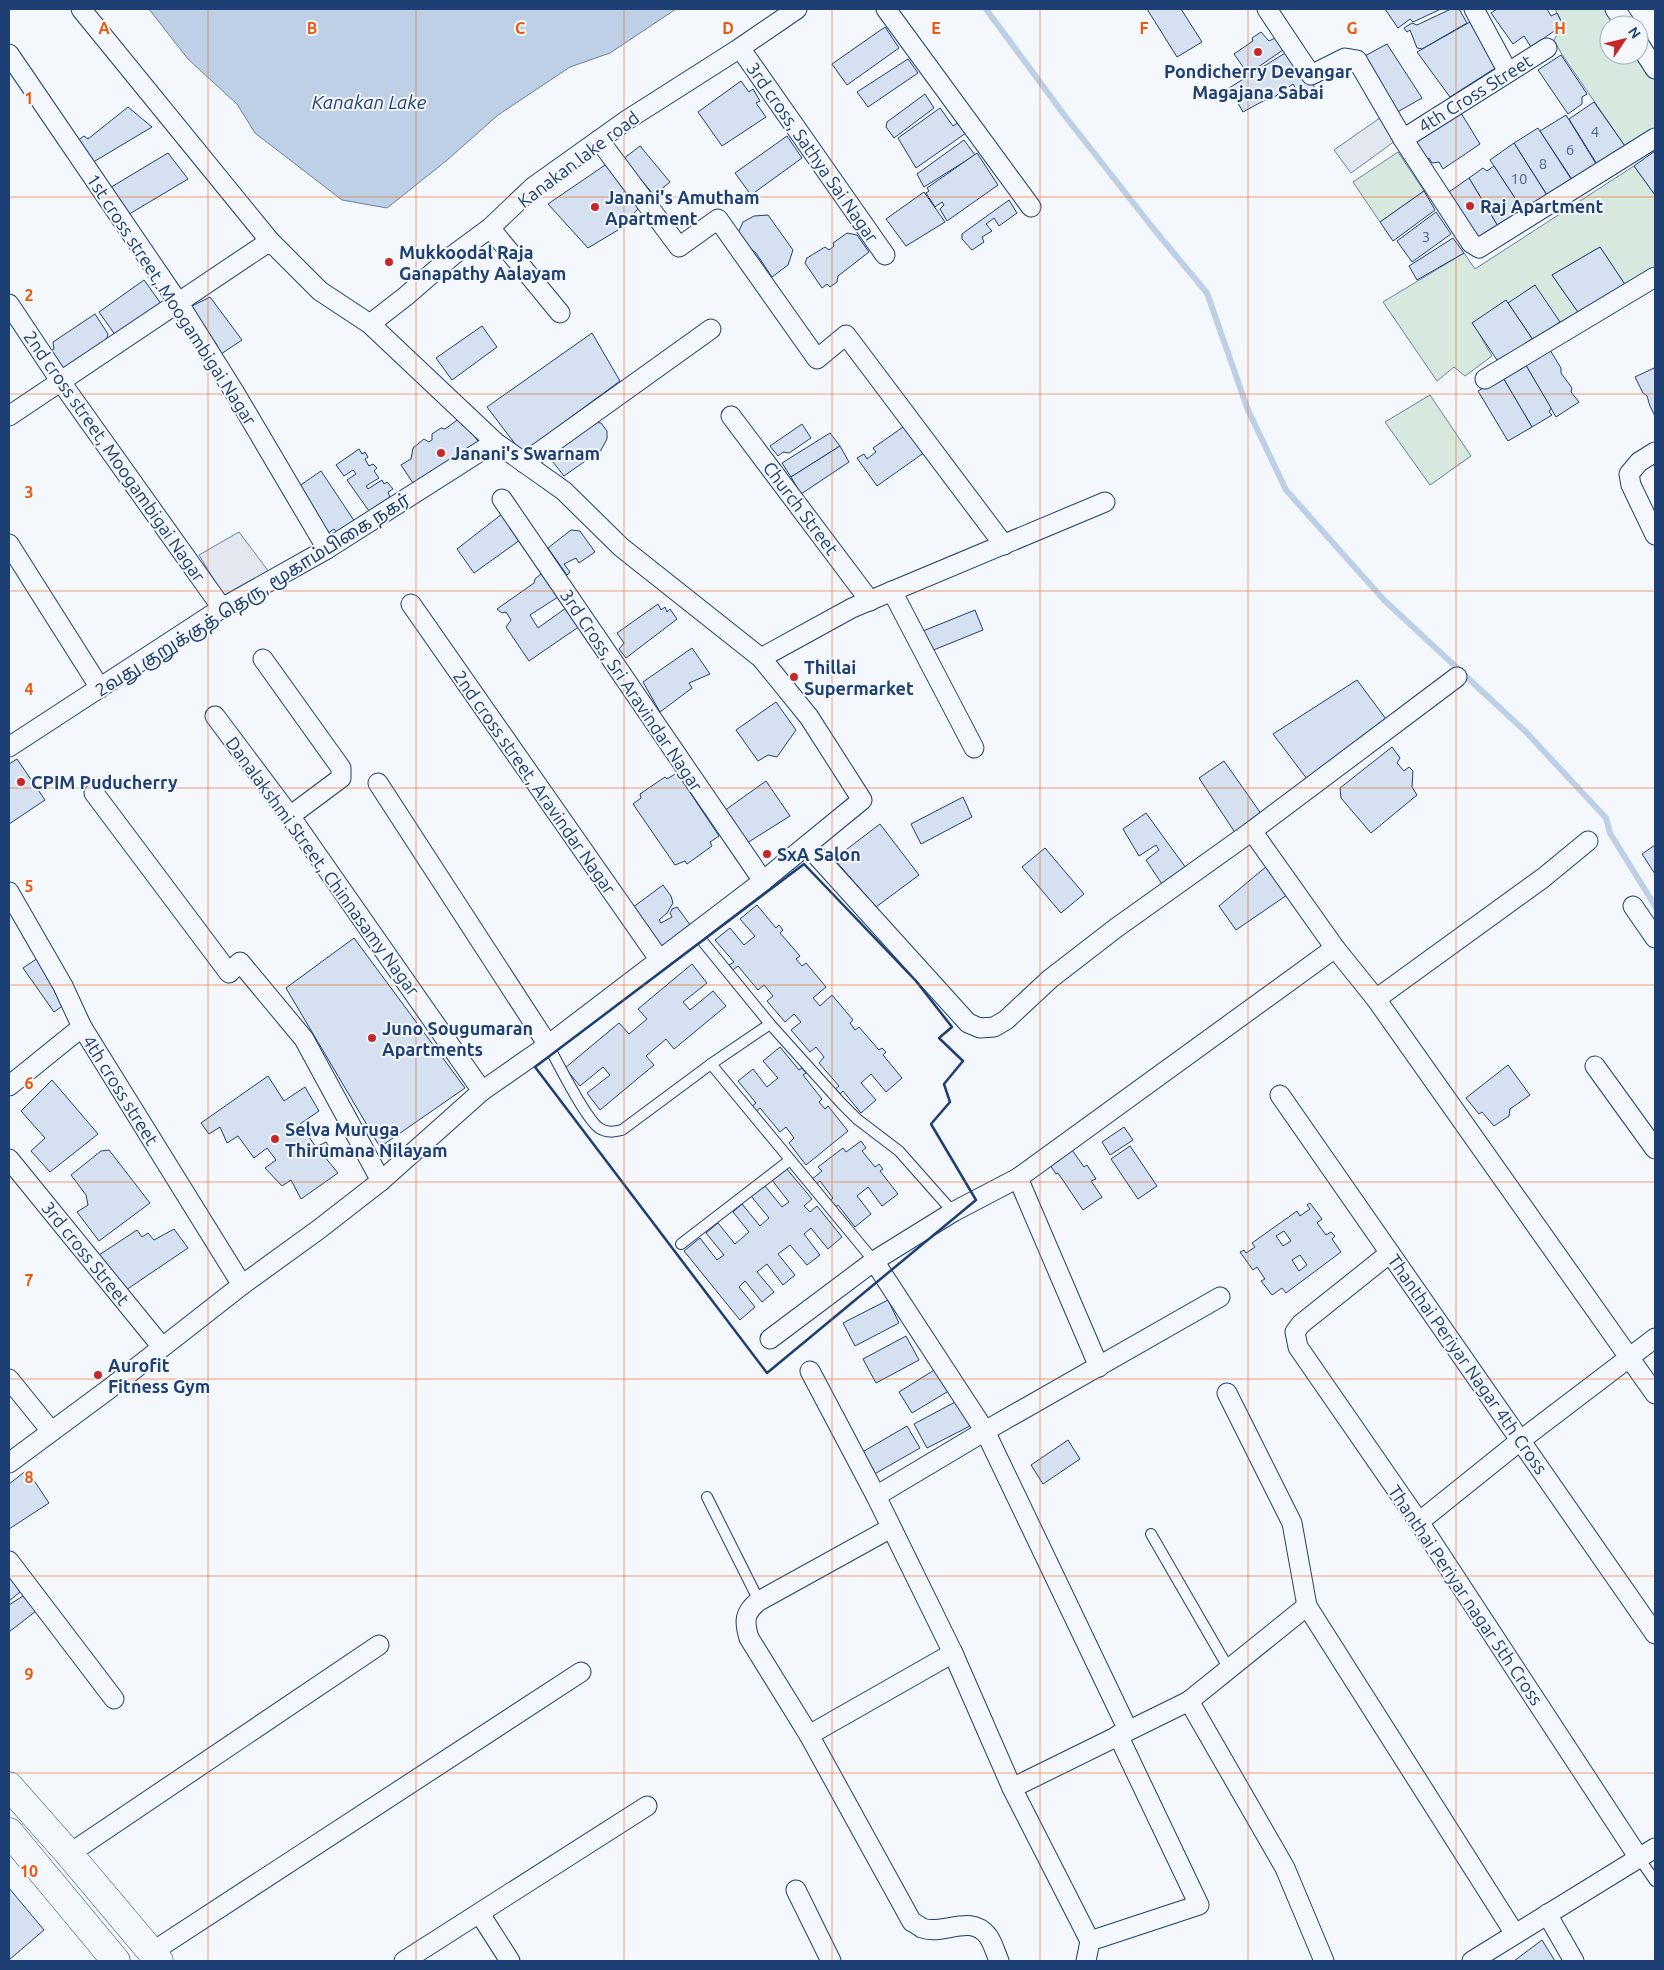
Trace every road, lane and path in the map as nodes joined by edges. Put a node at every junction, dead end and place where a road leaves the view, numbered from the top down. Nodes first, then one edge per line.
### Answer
1 (81, 9) edge
2 (797, 9) edge
3 (886, 9) edge
4 (1267, 9) edge
5 (1474, 9) edge
6 (740, 48) junction
7 (1547, 48) dead end
8 (9, 54) edge
9 (1508, 72) junction
10 (1655, 138) edge
11 (1404, 139) junction
12 (599, 140) junction
13 (1030, 207) dead end
14 (490, 228) junction
15 (270, 241) junction
16 (885, 255) dead end
17 (1655, 277) edge
18 (178, 302) junction
19 (9, 304) edge
20 (560, 313) dead end
21 (370, 324) junction
22 (710, 329) dead end
23 (1485, 379) dead end
24 (61, 382) junction
25 (9, 416) edge
26 (731, 416) dead end
27 (495, 442) junction
28 (1655, 452) edge
29 (524, 463) junction
30 (502, 500) dead end
31 (1105, 502) dead end
32 (1655, 535) edge
33 (9, 544) edge
34 (1004, 545) junction
35 (327, 549) junction
36 (892, 591) junction
37 (870, 601) junction
38 (411, 604) dead end
39 (222, 608) junction
40 (761, 658) junction
41 (263, 659) dead end
42 (1457, 677) dead end
43 (100, 688) junction
44 (215, 716) dead end
45 (9, 747) edge
46 (974, 748) dead end
47 (378, 783) dead end
48 (94, 793) dead end
49 (290, 816) junction
50 (1252, 830) junction
51 (1588, 841) dead end
52 (807, 844) junction
53 (763, 881) junction
54 (9, 892) edge
55 (1633, 906) dead end
56 (1655, 938) edge
57 (704, 943) dead end
58 (1335, 948) junction
59 (659, 959) junction
60 (1376, 999) junction
61 (770, 1024) junction
62 (82, 1027) junction
63 (548, 1045) junction
64 (711, 1064) junction
65 (1594, 1066) dead end
66 (9, 1086) edge
67 (482, 1091) junction
68 (1280, 1096) dead end
69 (1655, 1148) edge
70 (9, 1159) edge
71 (790, 1160) junction
72 (1018, 1178) junction
73 (381, 1181) junction
74 (953, 1212) junction
75 (681, 1244) dead end
76 (1390, 1253) junction
77 (874, 1261) junction
78 (242, 1285) junction
79 (1220, 1297) dead end
80 (1655, 1338) edge
81 (770, 1339) dead end
82 (162, 1347) junction
83 (1629, 1358) junction
84 (1099, 1367) junction
85 (810, 1371) dead end
86 (9, 1379) edge
87 (1227, 1393) dead end
88 (1655, 1394) edge
89 (51, 1431) junction
90 (985, 1431) junction
91 (1521, 1440) junction
92 (9, 1463) edge
93 (876, 1496) junction
94 (707, 1497) dead end
95 (1419, 1522) junction
96 (891, 1528) junction
97 (1151, 1534) dead end
98 (9, 1561) edge
99 (759, 1601) junction
100 (1307, 1606) junction
101 (1655, 1634) edge
102 (378, 1645) dead end
103 (953, 1652) junction
104 (1229, 1669) junction
105 (581, 1672) dead end
106 (114, 1699) dead end
107 (1189, 1701) junction
108 (1123, 1732) junction
109 (809, 1735) junction
110 (9, 1786) edge
111 (1012, 1788) junction
112 (647, 1806) dead end
113 (32, 1812) junction
114 (9, 1831) edge
115 (1655, 1848) edge
116 (69, 1854) junction
117 (1639, 1858) junction
118 (1655, 1881) edge
119 (796, 1890) dead end
120 (480, 1914) junction
121 (1548, 1914) junction
122 (1515, 1934) junction
123 (1090, 1941) junction
124 (155, 1956) edge
125 (116, 1961) edge
126 (404, 1961) edge
127 (510, 1961) edge
128 (831, 1961) edge
129 (999, 1961) edge
130 (1086, 1961) edge
131 (1324, 1961) edge
132 (1472, 1961) edge
133 (1574, 1961) edge

1 - 15 street
2 - 6 street, Kanakan lake road
3 - 13 street
4 - 11 street
5 - 9 street
6 - 12 street, Kanakan lake road
6 - 16 street, 3rd cross, Sathya Sai Nagar
7 - 9 street, 4th Cross Street
8 - 18 street, 1st cross street, Moogambigai Nagar
9 - 11 street, 4th Cross Street
10 - 11 street
12 - 14 street, Kanakan lake road
12 - 34 street
14 - 20 street
14 - 21 street, Kanakan lake road
15 - 18 street
15 - 21 street
17 - 23 street
18 - 24 street
18 - 35 street, 1st cross street, Moogambigai Nagar
19 - 24 street, 2nd cross street, Moogambigai Nagar
21 - 27 street
22 - 29 street
24 - 25 street
24 - 39 street, 2nd cross street, Moogambigai Nagar
26 - 37 street, Church Street
27 - 29 street
27 - 35 street, 2வது குறுக்குத் தெரு, மூகாம்பிகை நகர்
28 - 32 street
29 - 40 street
30 - 53 street, 3rd Cross, Sri Aravindar Nagar
31 - 34 street
33 - 43 street
34 - 36 street
35 - 39 street, 2வது குறுக்குத் தெரு, மூகாம்பிகை நகர்
36 - 37 street
36 - 46 street
37 - 40 street
38 - 59 street, 2nd cross street, Aravindar Nagar
39 - 43 street, 2வது குறுக்குத் தெரு, மூகாம்பிகை நகர்
40 - 52 street
41 - 49 street
42 - 50 street
43 - 45 street, 2வது குறுக்குத் தெரு, மூகாம்பிகை நகர்
44 - 49 street, Danalakshmi Street, Chinnasamy Nagar
47 - 63 street
48 - 73 street
49 - 67 street, Danalakshmi Street, Chinnasamy Nagar
50 - 52 street
50 - 58 street
51 - 60 street
52 - 53 street
53 - 59 street
54 - 62 street, 4th cross street
55 - 56 street
57 - 61 lane
58 - 60 street
58 - 72 street
59 - 63 street
60 - 83 street
61 - 64 lane
61 - 74 lane
62 - 66 street
62 - 78 street, 4th cross street
63 - 64 lane
63 - 67 street
64 - 71 lane
65 - 69 street
67 - 73 street
68 - 76 street, Thanthai Periyar Nagar 4th Cross
70 - 82 street, 3rd cross Street
71 - 75 lane
71 - 77 lane
72 - 74 street
72 - 84 street
73 - 78 street
74 - 77 street
76 - 91 street, Thanthai Periyar Nagar 4th Cross
76 - 95 street, Thanthai Periyar nagar 5th Cross
77 - 81 street
77 - 90 street
78 - 82 street
79 - 84 street
80 - 83 street
82 - 89 street
83 - 88 street
83 - 91 street
84 - 90 street
85 - 93 street
86 - 89 street
87 - 100 street
89 - 92 street
90 - 93 street
90 - 108 street
91 - 95 street
91 - 101 street, Thanthai Periyar Nagar 4th Cross
93 - 96 street
94 - 99 lane
95 - 117 street, Thanthai Periyar nagar 5th Cross
96 - 99 street
96 - 103 street
97 - 104 lane
98 - 106 street
99 - 109 street
100 - 104 street
100 - 122 street
102 - 116 street
103 - 109 street
103 - 111 street
104 - 107 street
105 - 124 street
107 - 108 street
107 - 131 street
108 - 111 street
108 - 123 street
109 - 129 street
110 - 113 highway
111 - 123 street
112 - 120 street
113 - 114 street
113 - 116 highway
114 - 125 highway
115 - 117 street
116 - 124 highway
117 - 118 lane
117 - 121 street
119 - 128 street
120 - 126 street
120 - 127 street
121 - 122 street
121 - 133 street
122 - 132 street
123 - 130 street

